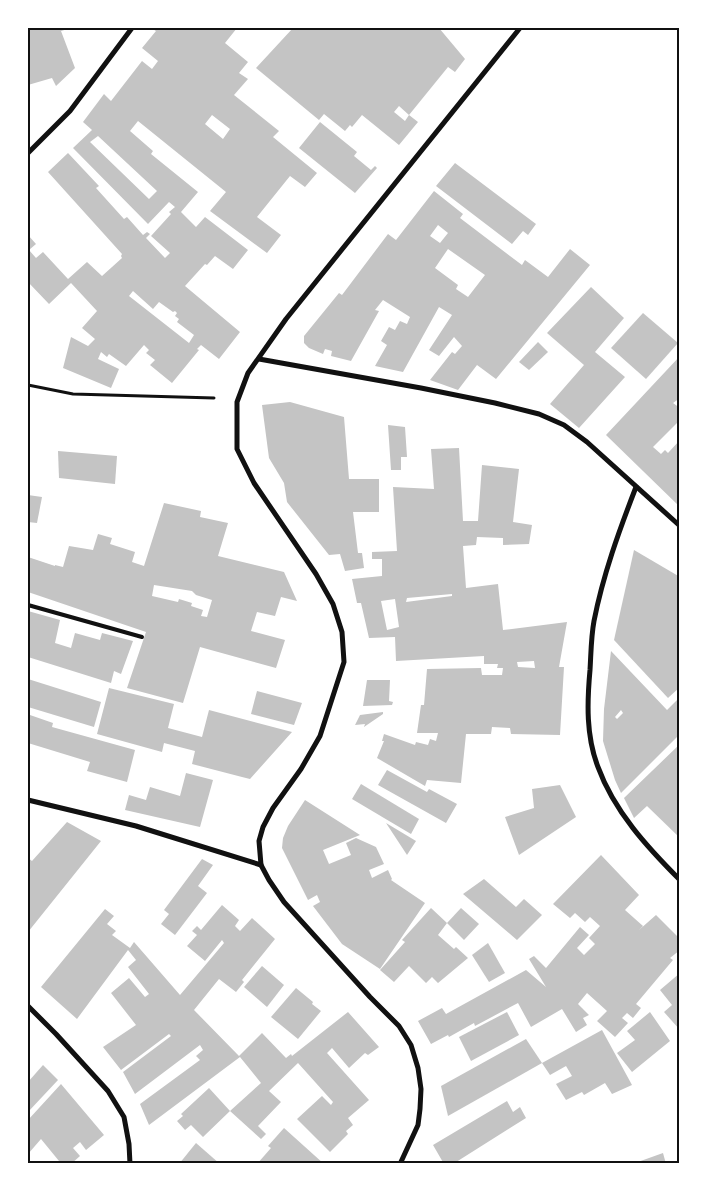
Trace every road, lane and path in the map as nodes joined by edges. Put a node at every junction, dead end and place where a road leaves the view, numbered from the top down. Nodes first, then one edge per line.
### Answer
1 (132, 28) edge
2 (520, 28) edge
3 (28, 153) edge
4 (259, 358) junction
5 (28, 385) edge
6 (237, 402) junction
7 (636, 487) junction
8 (680, 526) edge
9 (28, 605) edge
10 (142, 637) dead end
11 (28, 800) edge
12 (261, 865) junction
13 (680, 880) edge
14 (28, 1006) edge
15 (130, 1164) edge
16 (400, 1164) edge

1 - 3 street
2 - 4 street
4 - 6 street
4 - 7 street
5 - 6 path
6 - 12 street
7 - 8 street
7 - 13 street
9 - 10 lane
11 - 12 street
12 - 16 street
14 - 15 street

